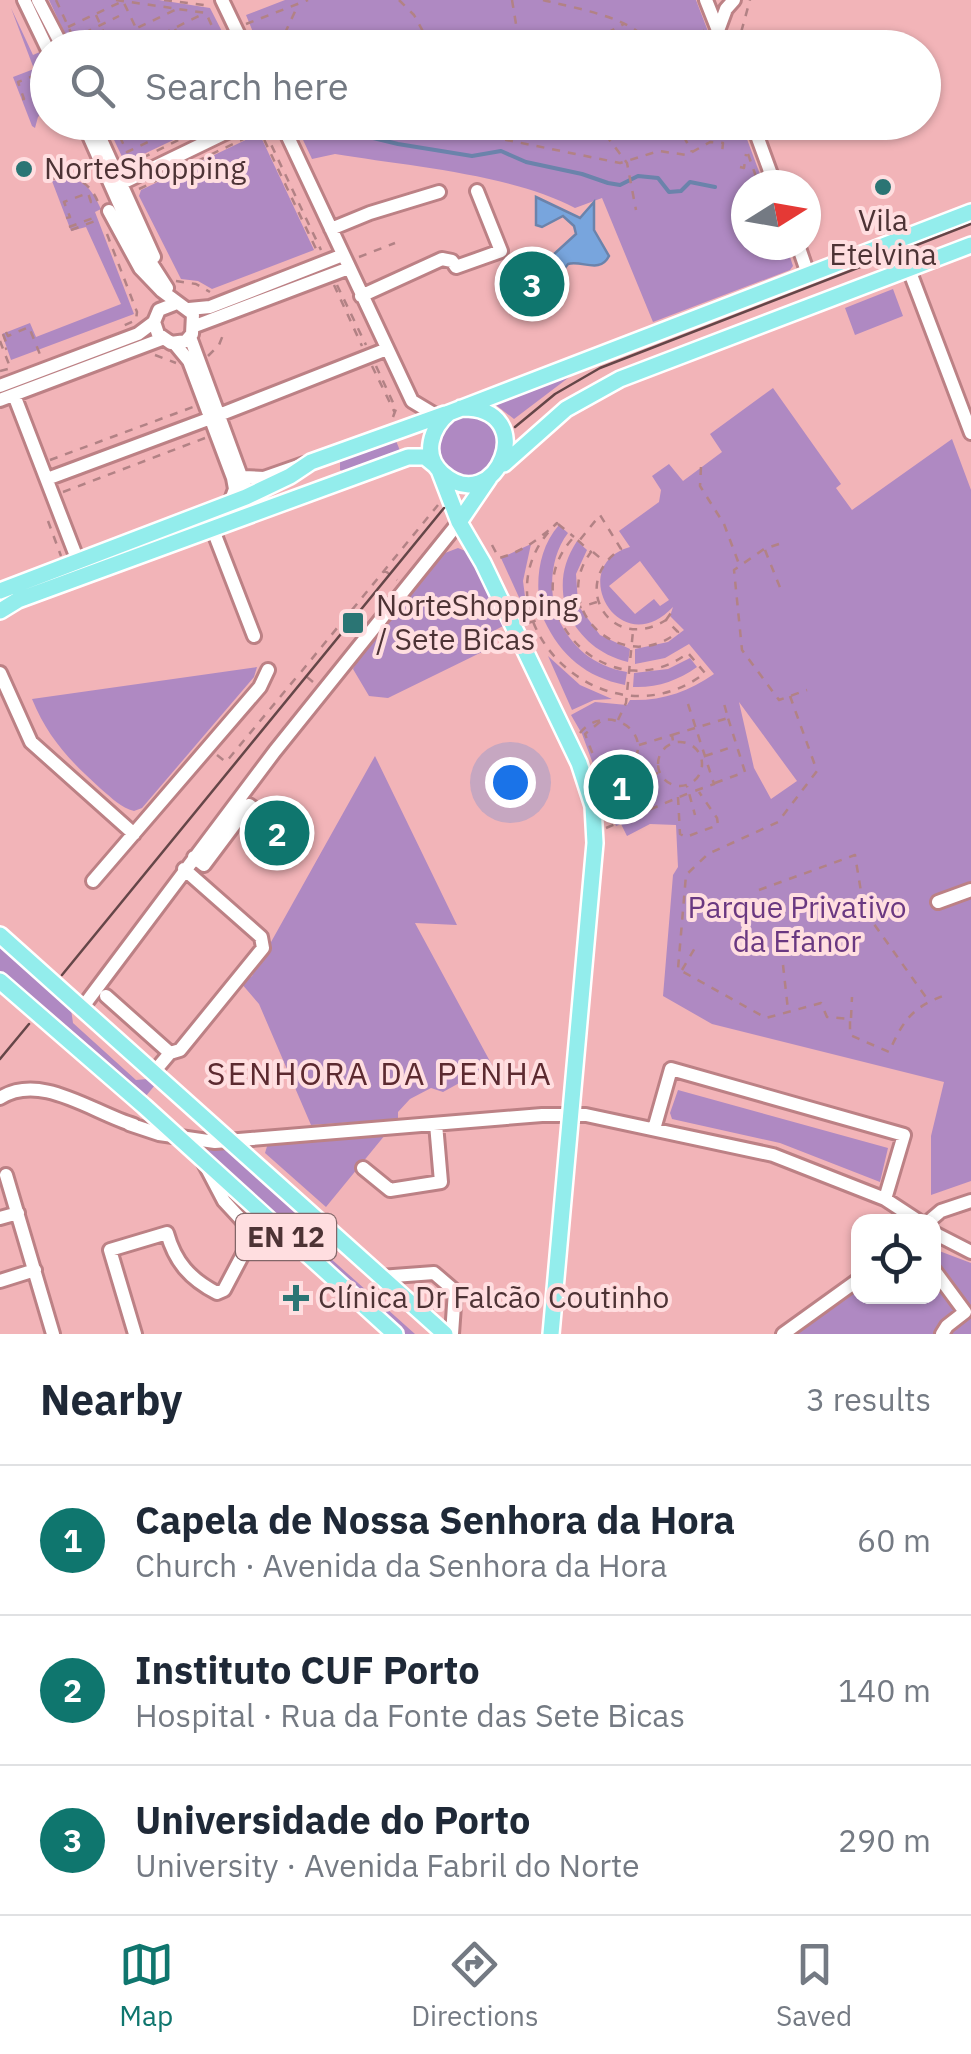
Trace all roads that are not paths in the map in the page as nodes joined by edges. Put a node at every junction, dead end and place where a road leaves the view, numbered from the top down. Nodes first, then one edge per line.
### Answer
1 (24, 0) edge
2 (38, 0) edge
3 (706, 0) edge
4 (734, 0) edge
5 (218, 4) edge
6 (34, 30) edge
7 (54, 30) edge
8 (235, 30) edge
9 (713, 30) joint
10 (92, 140) edge
11 (103, 140) edge
12 (227, 140) edge
13 (285, 140) edge
14 (759, 140) edge
15 (770, 170) edge
16 (128, 188) junction
17 (477, 191) dead end
18 (440, 192) dead end
19 (971, 212) edge
20 (104, 213) road end
21 (331, 229) junction
22 (971, 244) edge
23 (803, 260) edge
24 (346, 262) junction
25 (908, 267) junction
26 (808, 274) junction
27 (172, 286) junction
28 (362, 296) junction
29 (183, 306) junction
30 (154, 322) junction
31 (192, 332) junction
32 (168, 342) junction
33 (387, 349) junction
34 (0, 386) edge
35 (7, 398) edge
36 (406, 404) junction
37 (449, 412) junction
38 (215, 416) junction
39 (396, 420) junction
40 (971, 432) edge
41 (335, 455) junction
42 (311, 462) junction
43 (437, 468) junction
44 (493, 474) junction
45 (242, 476) junction
46 (46, 479) junction
47 (346, 482) junction
48 (238, 500) junction
49 (464, 517) junction
50 (213, 530) junction
51 (437, 547) junction
52 (484, 547) junction
53 (78, 561) junction
54 (131, 561) junction
55 (0, 591) edge
56 (0, 608) edge
57 (254, 636) dead end
58 (268, 670) dead end
59 (0, 673) edge
60 (256, 810) dead end
61 (134, 834) junction
62 (194, 856) junction
63 (184, 869) junction
64 (93, 881) dead end
65 (971, 890) edge
66 (938, 902) dead end
67 (0, 936) edge
68 (0, 981) edge
69 (106, 996) dead end
70 (82, 1008) junction
71 (170, 1052) junction
72 (158, 1075) junction
73 (0, 1098) edge
74 (572, 1114) junction
75 (154, 1116) junction
76 (129, 1124) junction
77 (436, 1124) junction
78 (654, 1130) junction
79 (180, 1138) junction
80 (228, 1142) junction
81 (202, 1159) junction
82 (364, 1168) dead end
83 (6, 1176) dead end
84 (885, 1198) junction
85 (971, 1201) edge
86 (18, 1213) junction
87 (908, 1214) edge
88 (938, 1214) edge
89 (0, 1218) edge
90 (941, 1237) edge
91 (971, 1252) edge
92 (35, 1270) junction
93 (380, 1277) junction
94 (941, 1279) edge
95 (0, 1280) edge
96 (851, 1285) edge
97 (52, 1334) edge
98 (135, 1334) edge
99 (395, 1334) edge
100 (448, 1334) edge
101 (551, 1334) edge
102 (782, 1334) edge
103 (942, 1334) edge

1 - 6 street
2 - 7 street
3 - 9 street
4 - 9 street
5 - 8 street
10 - 27 street
11 - 16 street
12 - 16 street
13 - 21 street
14 - 15 street
16 - 27 street
17 - 28 street
18 - 21 street
19 - 26 main road
20 - 29 street
21 - 24 street
22 - 25 main road
23 - 26 street
24 - 28 street
24 - 29 street
24 - 31 street
25 - 40 street
25 - 44 main road
26 - 37 main road
27 - 29 street
28 - 33 street
29 - 30 street
29 - 31 street
30 - 32 street
30 - 34 street
31 - 32 street
31 - 38 street
32 - 35 street
32 - 38 street
33 - 36 street
33 - 38 street
35 - 46 street
36 - 37 street
36 - 39 street
37 - 39 main road
37 - 43 main road
37 - 44 main road
38 - 45 street
38 - 46 street
38 - 48 street
39 - 41 main road
41 - 42 main road
41 - 47 main road
42 - 45 street
42 - 48 main road
43 - 44 main road
43 - 47 main road
43 - 49 main road
44 - 49 main road
45 - 48 street
46 - 53 street
47 - 50 main road
48 - 53 main road
48 - 54 street
49 - 51 street
49 - 52 main road
50 - 54 main road
50 - 57 street
51 - 52 street
51 - 62 street
52 - 74 main road
53 - 55 main road
54 - 56 main road
58 - 61 street
59 - 61 street
60 - 62 street
61 - 64 street
62 - 63 street
63 - 70 street
63 - 71 street
65 - 66 street
67 - 70 main road, EN 12
68 - 75 main road, EN 12
69 - 71 street
70 - 72 main road, EN 12
71 - 72 street
72 - 75 main road
72 - 80 main road, EN 12
73 - 76 street
74 - 77 street
74 - 78 street
74 - 101 main road
75 - 76 street
75 - 79 main road, EN 12
76 - 79 street
77 - 80 street
77 - 82 street
78 - 84 street
78 - 84 street
79 - 80 street
79 - 81 main road, EN 12
80 - 93 main road, EN 12
81 - 98 street
81 - 99 main road, EN 12
83 - 86 street
84 - 87 street
85 - 88 street
86 - 89 street
86 - 92 street
90 - 91 street
92 - 95 street
92 - 97 street
93 - 100 main road, EN 12
93 - 100 street
94 - 103 street
96 - 102 street

